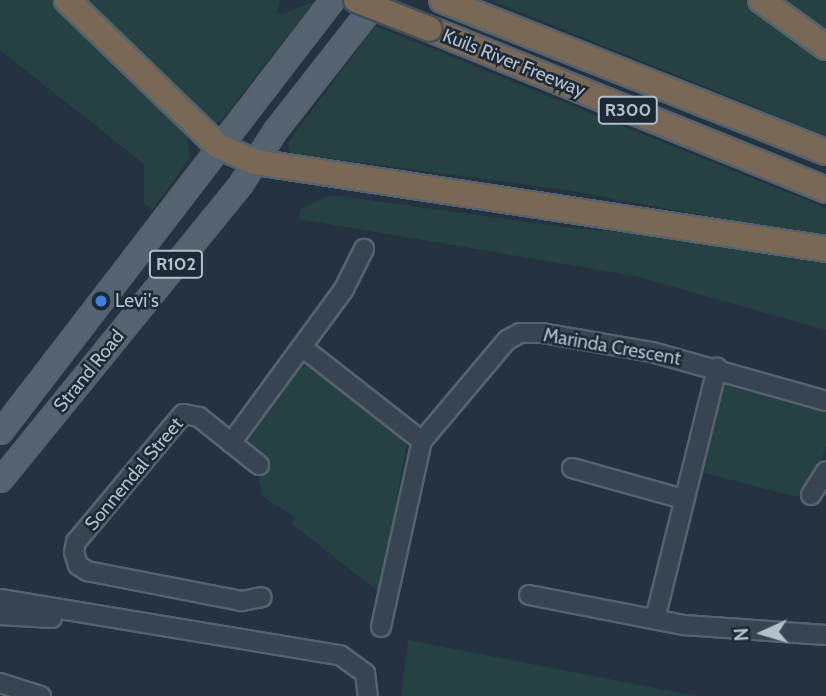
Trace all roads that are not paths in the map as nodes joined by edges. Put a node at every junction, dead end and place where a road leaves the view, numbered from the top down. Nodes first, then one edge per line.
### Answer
1 (67, 0) edge
2 (332, 0) edge
3 (356, 0) edge
4 (377, 0) edge
5 (761, 0) edge
6 (448, 2) edge
7 (826, 47) edge
8 (218, 146) junction
9 (826, 152) edge
10 (255, 162) junction
11 (826, 190) edge
12 (364, 249) dead end
13 (826, 249) edge
14 (302, 348) junction
15 (717, 368) junction
16 (826, 401) edge
17 (0, 432) edge
18 (422, 441) junction
19 (231, 443) junction
20 (259, 465) dead end
21 (572, 468) dead end
22 (826, 471) edge
23 (0, 480) edge
24 (811, 495) dead end
25 (682, 499) junction
26 (529, 595) dead end
27 (262, 597) dead end
28 (0, 599) edge
29 (0, 615) edge
30 (101, 618) junction
31 (655, 620) junction
32 (381, 627) dead end
33 (826, 635) edge
34 (0, 683) edge
35 (41, 696) edge
36 (368, 696) edge

1 - 8 highway
2 - 8 main road, R102
3 - 11 highway, Kuils River Freeway / R300, bridge
4 - 10 main road, R102
5 - 7 highway
6 - 9 highway, Kuils River Freeway / R300
8 - 10 highway
8 - 17 main road, Strand Road / R102
10 - 13 highway
10 - 23 main road, Strand Road / R102
12 - 14 street
14 - 18 street
14 - 19 street
15 - 16 street, Marinda Crescent
15 - 18 street, Marinda Crescent
15 - 25 street
18 - 32 street, Marinda Crescent
19 - 20 street, Sonnendal Street
19 - 27 street, Sonnendal Street
21 - 25 street
22 - 24 street
25 - 31 street
26 - 31 street
28 - 30 street
29 - 30 street
30 - 36 street
31 - 33 street
34 - 35 street

